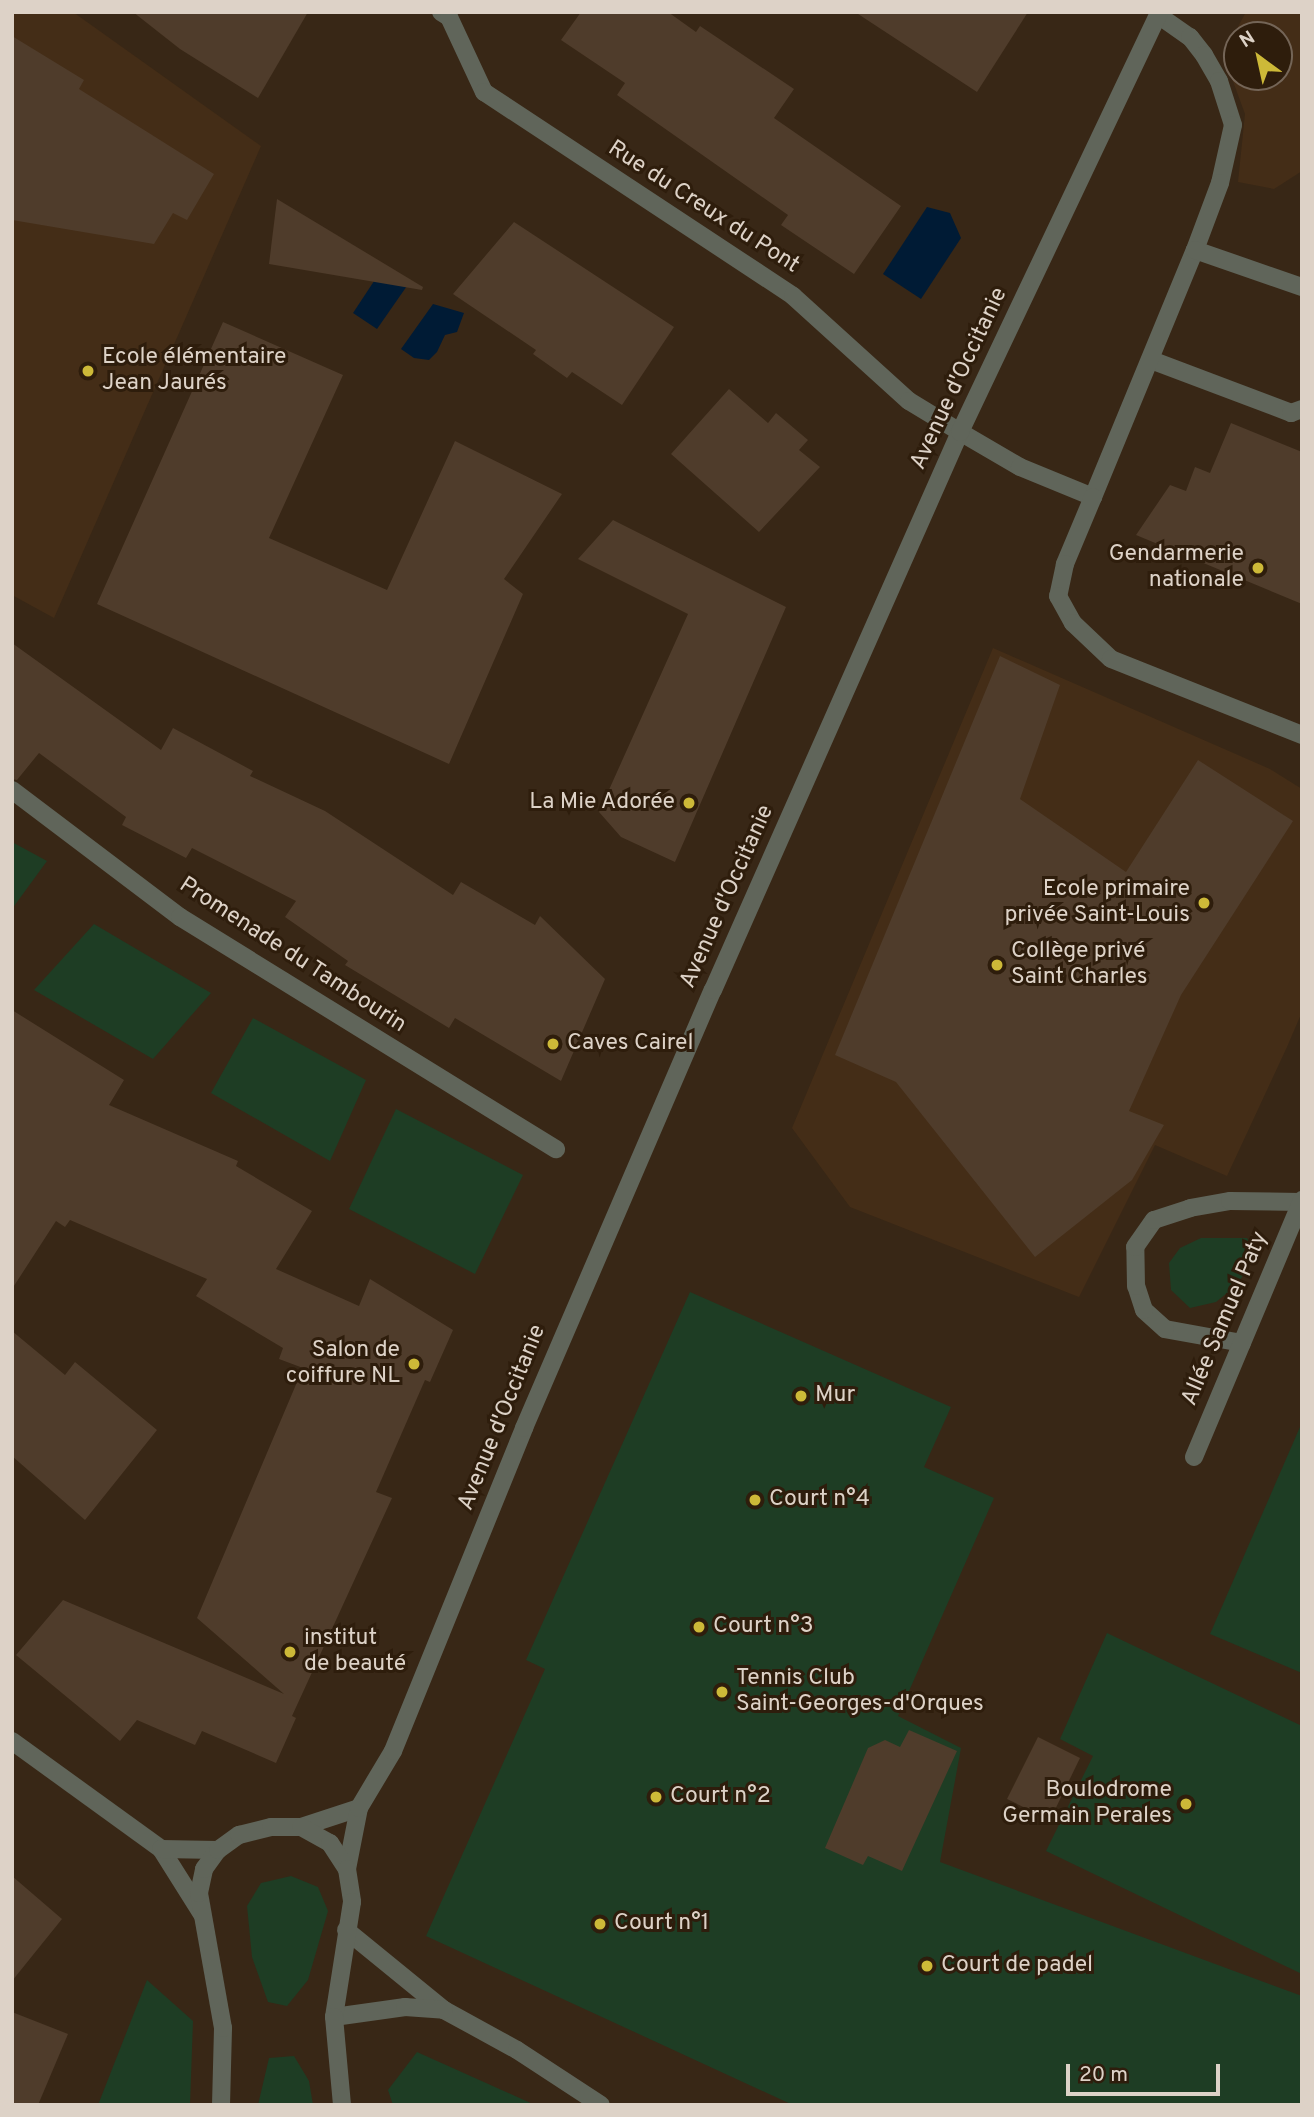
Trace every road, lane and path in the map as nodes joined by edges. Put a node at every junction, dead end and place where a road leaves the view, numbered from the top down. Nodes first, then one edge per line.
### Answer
1 (441, 12) edge
2 (1157, 13) edge
3 (1195, 250) junction
4 (1302, 287) edge
5 (1151, 360) junction
6 (1302, 409) edge
7 (960, 432) junction
8 (1093, 497) junction
9 (1302, 736) edge
10 (12, 790) edge
11 (556, 1149) dead end
12 (1301, 1201) edge
13 (1242, 1343) junction
14 (1194, 1457) dead end
15 (12, 1741) edge
16 (359, 1808) junction
17 (301, 1827) junction
18 (161, 1849) junction
19 (218, 1850) junction
20 (347, 1869) junction
21 (202, 1914) junction
22 (346, 1930) junction
23 (444, 2010) junction
24 (334, 2017) junction
25 (221, 2105) edge
26 (342, 2105) edge
27 (601, 2105) edge

1 - 7 street, Rue du Creux du Pont
2 - 3 street
2 - 7 street, Avenue d'Occitanie
3 - 4 street
3 - 5 street
5 - 6 street
5 - 8 street
7 - 8 street, Rue du Creux du Pont
7 - 16 street, Avenue d'Occitanie
8 - 9 street
10 - 11 street, Promenade du Tambourin
12 - 13 street, Allée Samuel Paty
12 - 13 street
13 - 14 street, Allée Samuel Paty
15 - 18 street
16 - 17 street
16 - 20 street, Avenue d'Occitanie
17 - 19 street
17 - 20 street
18 - 19 street
18 - 21 street
19 - 21 street
20 - 22 street
21 - 25 street
22 - 23 street
22 - 24 street
23 - 24 street
23 - 27 street
24 - 26 street

